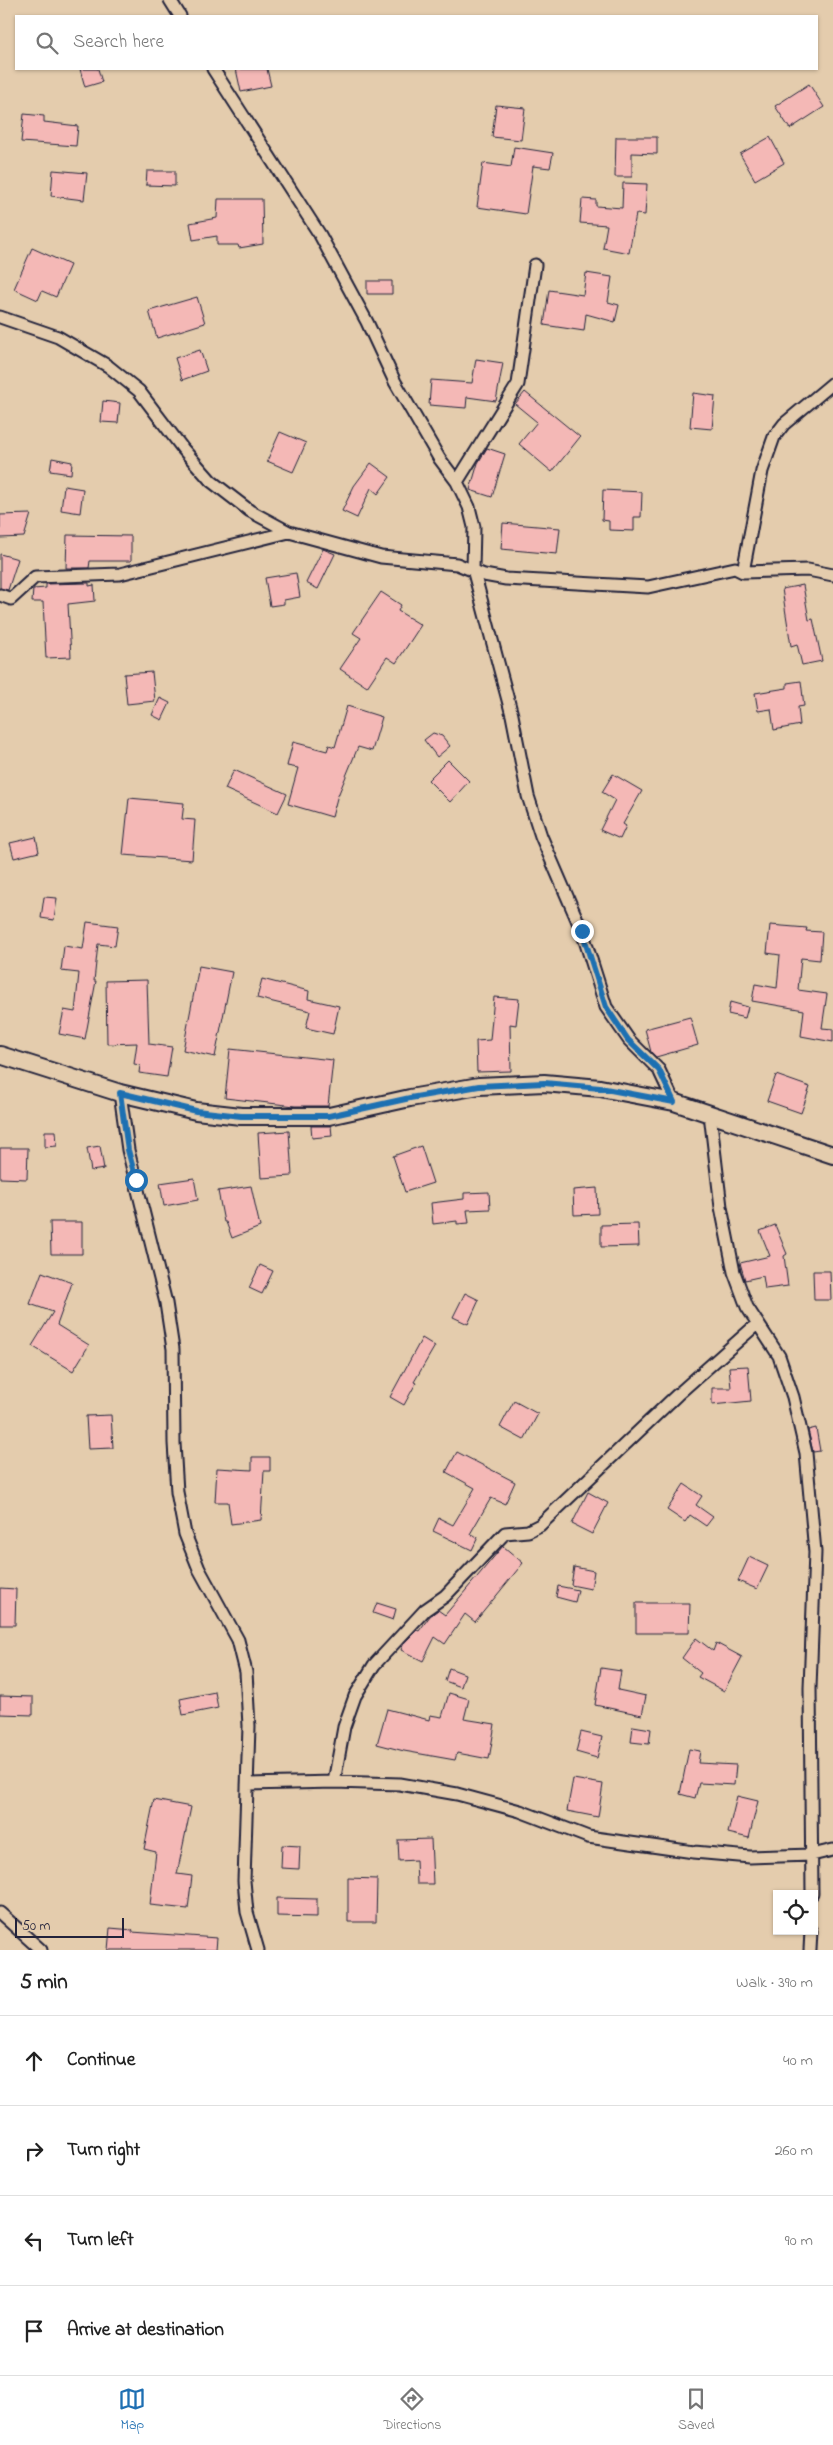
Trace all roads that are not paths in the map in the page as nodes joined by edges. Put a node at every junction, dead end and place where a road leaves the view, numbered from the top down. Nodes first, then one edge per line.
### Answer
1 (170, 0) edge
2 (179, 15) edge
3 (214, 70) edge
4 (535, 265) dead end
5 (0, 317) edge
6 (833, 383) edge
7 (458, 482) junction
8 (289, 532) junction
9 (473, 570) junction
10 (743, 572) junction
11 (833, 575) edge
12 (0, 596) edge
13 (0, 1055) edge
14 (120, 1093) junction
15 (674, 1102) junction
16 (710, 1114) junction
17 (833, 1155) edge
18 (757, 1324) junction
19 (334, 1782) junction
20 (247, 1784) junction
21 (833, 1850) edge
22 (812, 1855) junction
23 (812, 1890) edge
24 (0, 1913) edge
25 (811, 1935) edge
26 (41, 1950) edge
27 (258, 1950) edge
28 (810, 1950) edge

1 - 2 street
3 - 7 street
4 - 7 street
5 - 8 street
6 - 10 street
7 - 9 street
8 - 9 street
8 - 12 street
9 - 10 street
9 - 15 street
10 - 11 street
13 - 14 street
14 - 15 street
14 - 20 street
15 - 16 street
16 - 17 street
16 - 18 street
18 - 19 street
18 - 22 street
19 - 20 street
19 - 22 street
20 - 27 street
21 - 22 street
22 - 23 street
24 - 26 street
25 - 28 street

